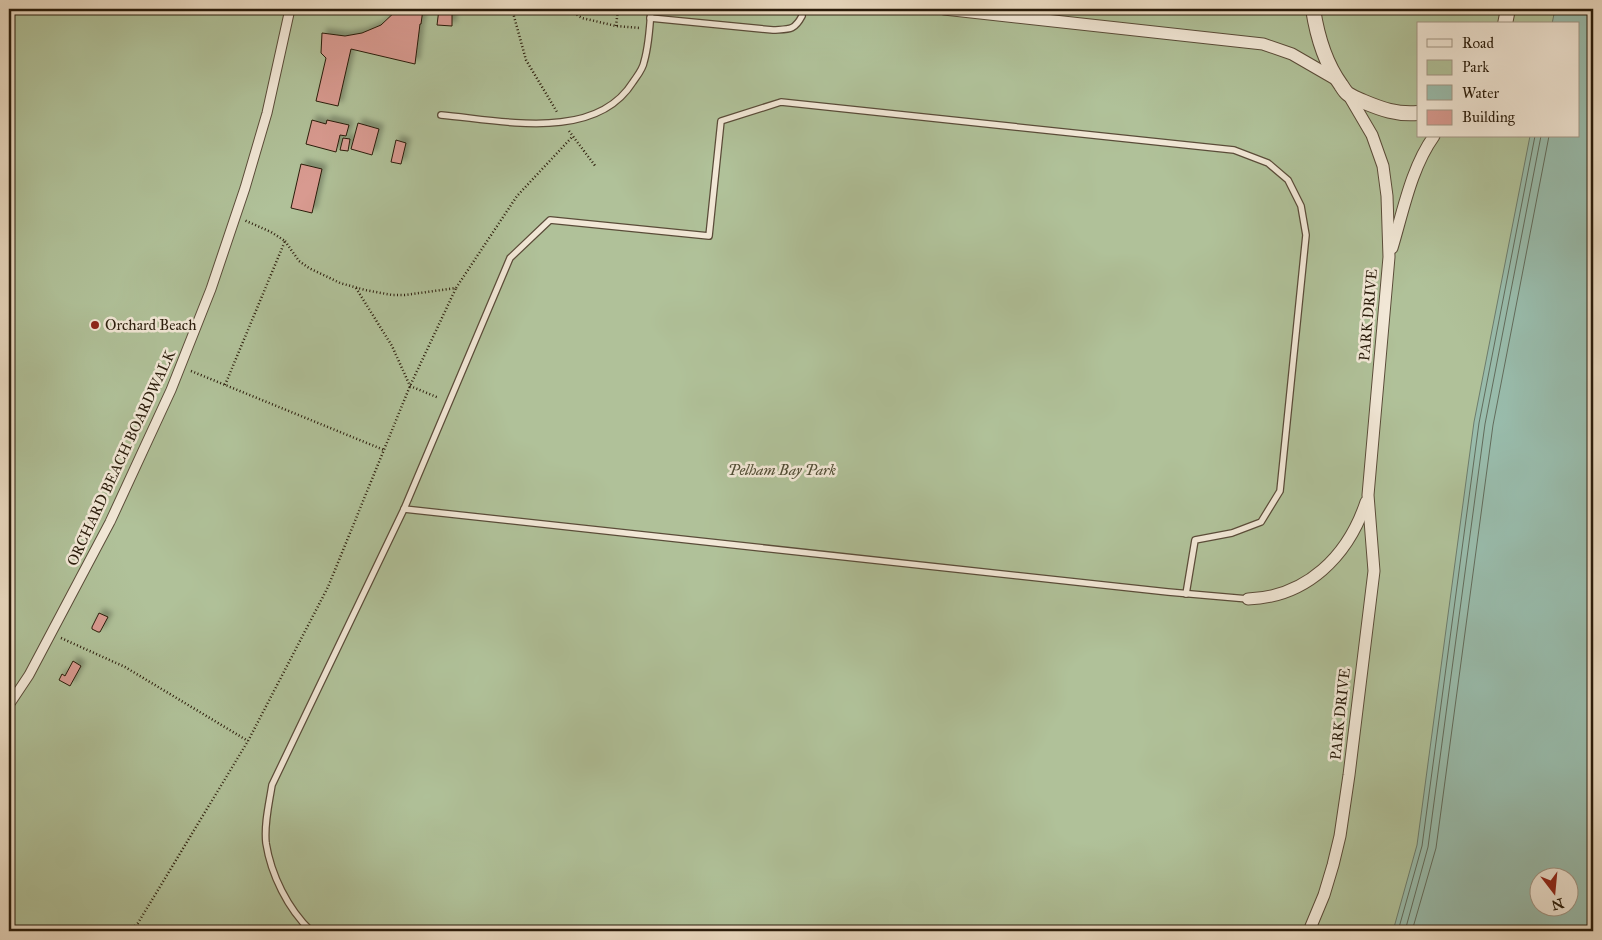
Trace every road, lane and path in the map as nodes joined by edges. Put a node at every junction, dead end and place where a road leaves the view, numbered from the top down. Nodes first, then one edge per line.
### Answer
1 (290, 9) edge
2 (512, 9) edge
3 (568, 9) edge
4 (618, 9) edge
5 (651, 9) edge
6 (944, 9) edge
7 (1314, 9) edge
8 (1508, 9) edge
9 (802, 16) dead end
10 (650, 18) junction
11 (1505, 22) edge
12 (616, 26) junction
13 (649, 29) junction
14 (1337, 80) junction
15 (1348, 94) junction
16 (1417, 113) edge
17 (440, 114) dead end
18 (562, 122) junction
19 (573, 136) junction
20 (1433, 138) edge
21 (596, 167) dead end
22 (236, 216) junction
23 (285, 241) junction
24 (1389, 257) junction
25 (355, 287) junction
26 (456, 288) junction
27 (180, 366) junction
28 (225, 384) junction
29 (410, 386) junction
30 (439, 398) dead end
31 (384, 450) junction
32 (1368, 496) junction
33 (404, 509) junction
34 (1186, 594) junction
35 (1248, 599) joint
36 (52, 633) junction
37 (9, 705) edge
38 (248, 741) junction
39 (130, 931) edge
40 (311, 931) edge
41 (1309, 931) edge

1 - 22 street, ORCHARD BEACH BOARDWALK
2 - 18 path
3 - 12 path
4 - 12 path
5 - 10 lane
6 - 14 street
7 - 14 street, PARK DRIVE
8 - 11 street
9 - 10 lane
10 - 13 lane
12 - 13 path
13 - 18 lane
14 - 15 street, PARK DRIVE
15 - 16 street, PARK DRIVE
15 - 24 street, PARK DRIVE
17 - 18 lane
18 - 19 path
19 - 21 path
19 - 26 path
20 - 24 street, PARK DRIVE
22 - 23 path
22 - 27 street, ORCHARD BEACH BOARDWALK
23 - 25 path
23 - 28 path
24 - 32 street, PARK DRIVE
25 - 26 path
25 - 29 path
26 - 29 path
27 - 28 path
27 - 36 street, ORCHARD BEACH BOARDWALK
28 - 31 path
29 - 30 path
29 - 31 path
31 - 38 path
32 - 35 street, PARK DRIVE
32 - 41 street, PARK DRIVE
33 - 34 lane
33 - 34 lane
33 - 40 lane
34 - 35 lane
36 - 37 street, ORCHARD BEACH BOARDWALK
36 - 38 path
38 - 39 path

